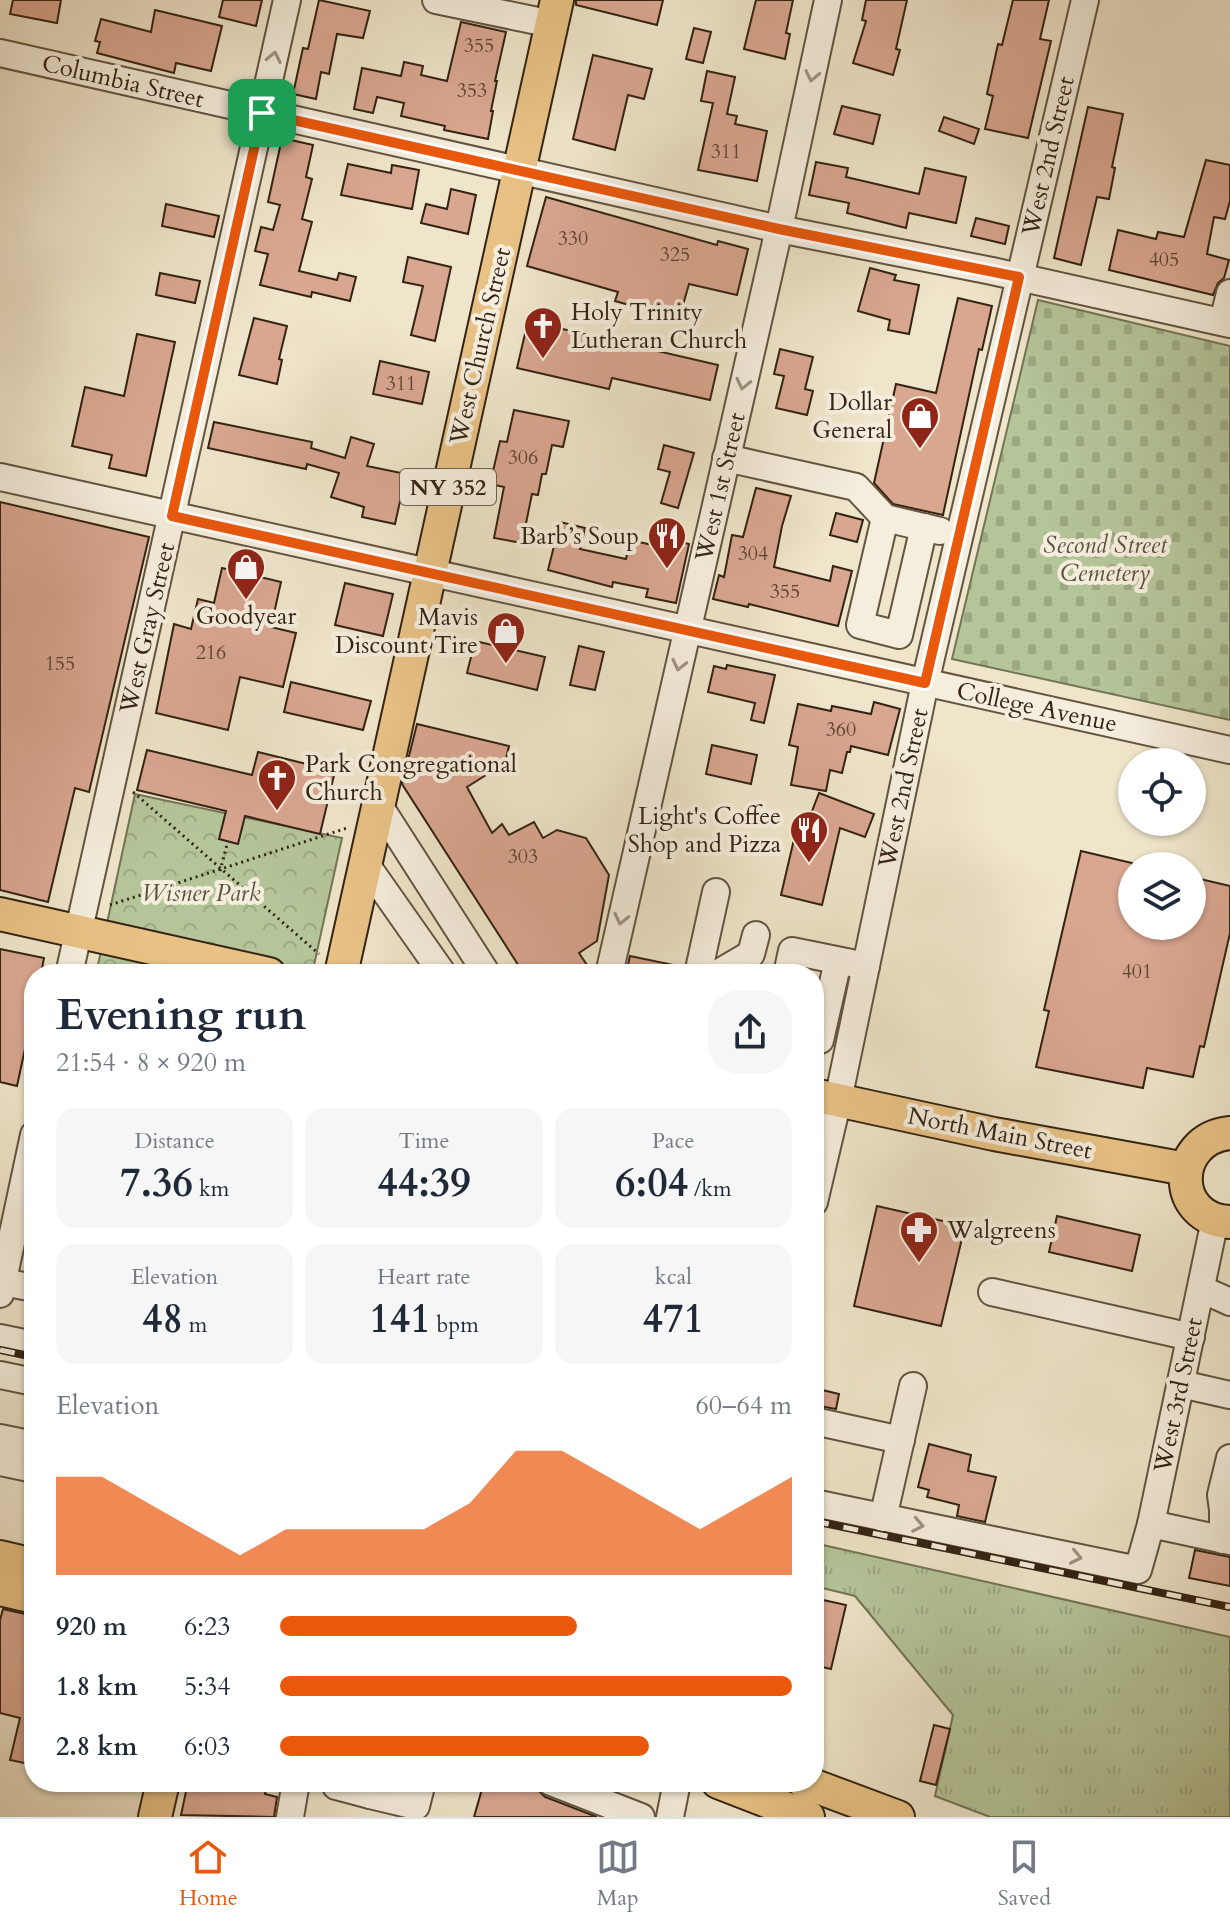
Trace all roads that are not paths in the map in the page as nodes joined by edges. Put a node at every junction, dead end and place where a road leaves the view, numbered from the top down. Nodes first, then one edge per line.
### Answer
1 (287, 0) edge
2 (436, 0) edge
3 (828, 0) edge
4 (1085, 0) edge
5 (554, 12) edge
6 (0, 53) edge
7 (262, 113) junction
8 (520, 171) junction
9 (779, 229) junction
10 (1019, 277) junction
11 (1230, 293) edge
12 (1226, 323) edge
13 (726, 458) junction
14 (0, 477) edge
15 (172, 516) junction
16 (885, 518) junction
17 (924, 527) junction
18 (960, 535) junction
19 (429, 573) junction
20 (876, 629) junction
21 (687, 630) junction
22 (867, 670) junction
23 (925, 683) junction
24 (1230, 750) edge
25 (378, 804) junction
26 (365, 863) junction
27 (716, 892) dead end
28 (0, 914) edge
29 (79, 932) junction
30 (756, 935) dead end
31 (84, 964) edge
32 (224, 964) edge
33 (330, 964) edge
34 (436, 964) edge
35 (481, 964) edge
36 (611, 964) edge
37 (700, 964) edge
38 (734, 964) edge
39 (789, 964) edge
40 (823, 964) edge
41 (824, 964) edge
42 (866, 966) junction
43 (824, 1040) edge
44 (849, 1045) junction
45 (826, 1098) edge
46 (1230, 1133) edge
47 (1186, 1169) junction
48 (24, 1181) edge
49 (1222, 1221) edge
50 (1, 1288) edge
51 (24, 1288) edge
52 (1201, 1289) junction
53 (992, 1292) dead end
54 (1230, 1302) edge
55 (1191, 1337) junction
56 (0, 1338) edge
57 (24, 1343) edge
58 (0, 1375) edge
59 (24, 1380) edge
60 (1181, 1384) junction
61 (913, 1386) dead end
62 (1230, 1395) edge
63 (824, 1423) edge
64 (0, 1438) edge
65 (901, 1440) junction
66 (24, 1443) edge
67 (1230, 1458) edge
68 (0, 1462) edge
69 (24, 1467) edge
70 (824, 1505) edge
71 (883, 1518) junction
72 (1151, 1524) junction
73 (1226, 1540) edge
74 (0, 1557) edge
75 (24, 1563) edge
76 (0, 1589) edge
77 (24, 1595) edge
78 (824, 1789) edge
79 (161, 1792) edge
80 (294, 1792) edge
81 (382, 1792) edge
82 (577, 1792) edge
83 (675, 1792) edge
84 (744, 1792) edge
85 (417, 1802) edge
86 (155, 1817) edge
87 (290, 1817) edge
88 (641, 1817) edge
89 (670, 1817) edge
90 (808, 1817) edge
91 (898, 1817) edge

7 -> 1 street, West Gray Street
2 - 5 street
3 -> 9 street, West 1st Street
4 - 10 street, West 2nd Street
5 - 8 main road, West Church Street / NY 352
6 - 7 street, Columbia Street
7 - 8 street, Columbia Street
7 - 15 street, West Gray Street
8 - 9 street, Columbia Street
8 - 19 main road, West Church Street / NY 352
9 - 10 street, Columbia Street
9 -> 13 street, West 1st Street
10 - 12 street, Columbia Street
10 - 18 street, West 2nd Street
11 - 12 street
13 - 16 street
13 - 21 street, West 1st Street
14 - 15 street, College Avenue
15 - 19 street, College Avenue
15 - 29 street, West Gray Street
16 - 17 street
16 - 20 street
17 - 18 street
17 - 20 street
18 - 23 street, West 2nd Street
19 - 21 street, College Avenue
19 - 25 main road, West Church Street / NY 352
20 - 22 street
21 - 22 street, College Avenue
21 -> 36 street, West 1st Street
22 - 23 street, College Avenue
23 - 24 street, College Avenue
23 - 42 street, West 2nd Street
25 - 26 main road, West Church Street / NY 352
25 - 35 street
26 - 33 main road, West Church Street / NY 352
26 - 34 street
27 - 37 street
28 - 29 main road
29 - 31 street, West Gray Street
29 - 32 main road
30 - 38 street
39 - 40 street
41 - 42 street
42 - 44 street, West 2nd Street
43 - 44 street
44 - 45 street, West 2nd Street
45 - 47 main road, North Main Street
46 - 47 main road
47 - 49 main road
48 - 50 street
49 - 52 street, West 3rd Street
50 - 51 street
52 - 54 street
52 - 55 street, West 3rd Street
53 - 55 street
55 - 60 street, West 3rd Street
56 - 57 street
58 - 59 street
60 - 62 street
60 - 72 street, West 3rd Street
61 - 65 street
63 - 65 street
64 - 66 street
65 - 71 street
67 - 73 street
68 - 69 street
70 - 71 street
71 -> 72 street, West 3rd Street
72 - 73 street
74 - 75 main road
76 - 77 main road
78 - 91 main road
79 - 86 main road
80 - 87 street
81 - 85 street
82 - 88 street
83 - 89 street
84 - 90 main road

